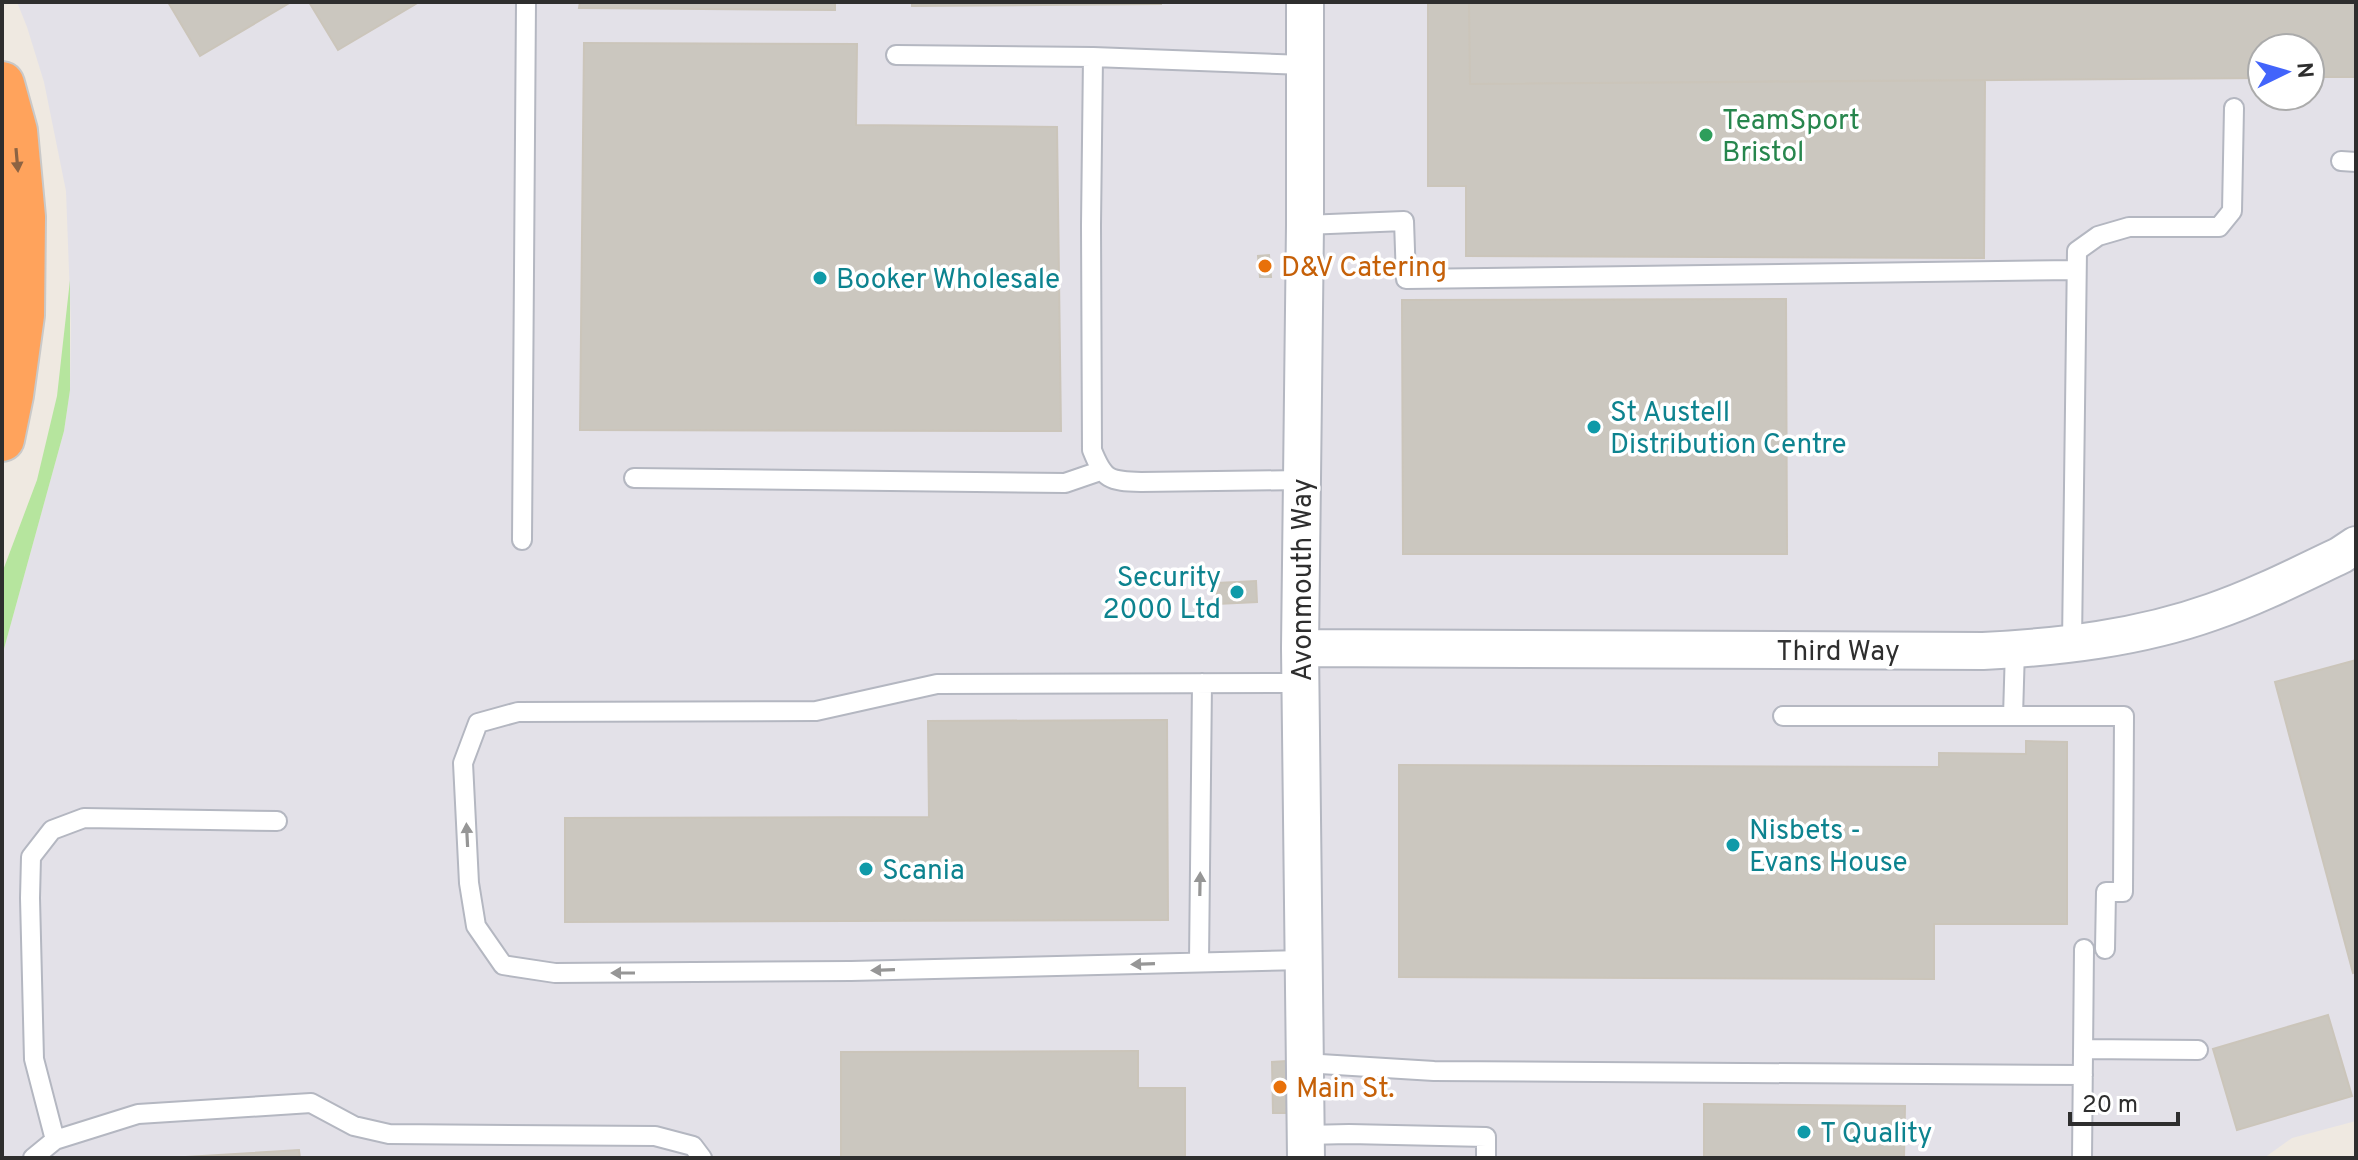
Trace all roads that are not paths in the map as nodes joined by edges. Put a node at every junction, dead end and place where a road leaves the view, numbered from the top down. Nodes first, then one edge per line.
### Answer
1 (526, 2) edge
2 (1305, 2) edge
3 (896, 55) dead end
4 (1093, 57) junction
5 (1305, 65) junction
6 (2, 84) edge
7 (2234, 108) dead end
8 (1305, 225) junction
9 (2076, 270) junction
10 (2, 439) edge
11 (1100, 471) junction
12 (634, 478) dead end
13 (1302, 480) junction
14 (522, 540) dead end
15 (2356, 545) edge
16 (2072, 643) junction
17 (2015, 649) junction
18 (1300, 666) junction
19 (1202, 683) junction
20 (1783, 716) dead end
21 (2013, 716) junction
22 (277, 821) dead end
23 (2084, 949) dead end
24 (2105, 949) dead end
25 (1305, 960) junction
26 (1199, 962) junction
27 (2083, 1049) junction
28 (2198, 1050) dead end
29 (1304, 1063) junction
30 (2083, 1075) junction
31 (55, 1140) junction
32 (1305, 1146) edge
33 (33, 1158) edge
34 (702, 1158) edge
35 (1486, 1158) edge
36 (2082, 1158) edge

1 - 14 lane
2 - 5 street, Avonmouth Way
3 - 4 lane
4 - 5 lane
4 - 11 lane
5 - 8 street, Avonmouth Way
6 -> 10 highway
7 - 9 lane
8 - 9 lane
8 - 13 street, Avonmouth Way
9 - 16 lane
11 - 12 lane
11 - 13 lane
13 - 18 street, Avonmouth Way
15 - 16 street, Third Way
16 - 17 street, Third Way
17 - 18 street, Third Way
17 - 21 lane
18 - 19 lane
18 - 25 street, Avonmouth Way
26 -> 19 lane
26 -> 19 lane
20 - 21 lane
21 - 24 lane
22 - 31 lane
23 - 27 lane
25 - 26 lane
25 - 29 street, Avonmouth Way
27 - 28 lane
27 - 30 lane
29 - 30 lane
29 - 32 street, Avonmouth Way
30 - 36 lane
31 - 33 lane
31 - 34 lane
32 - 35 lane

